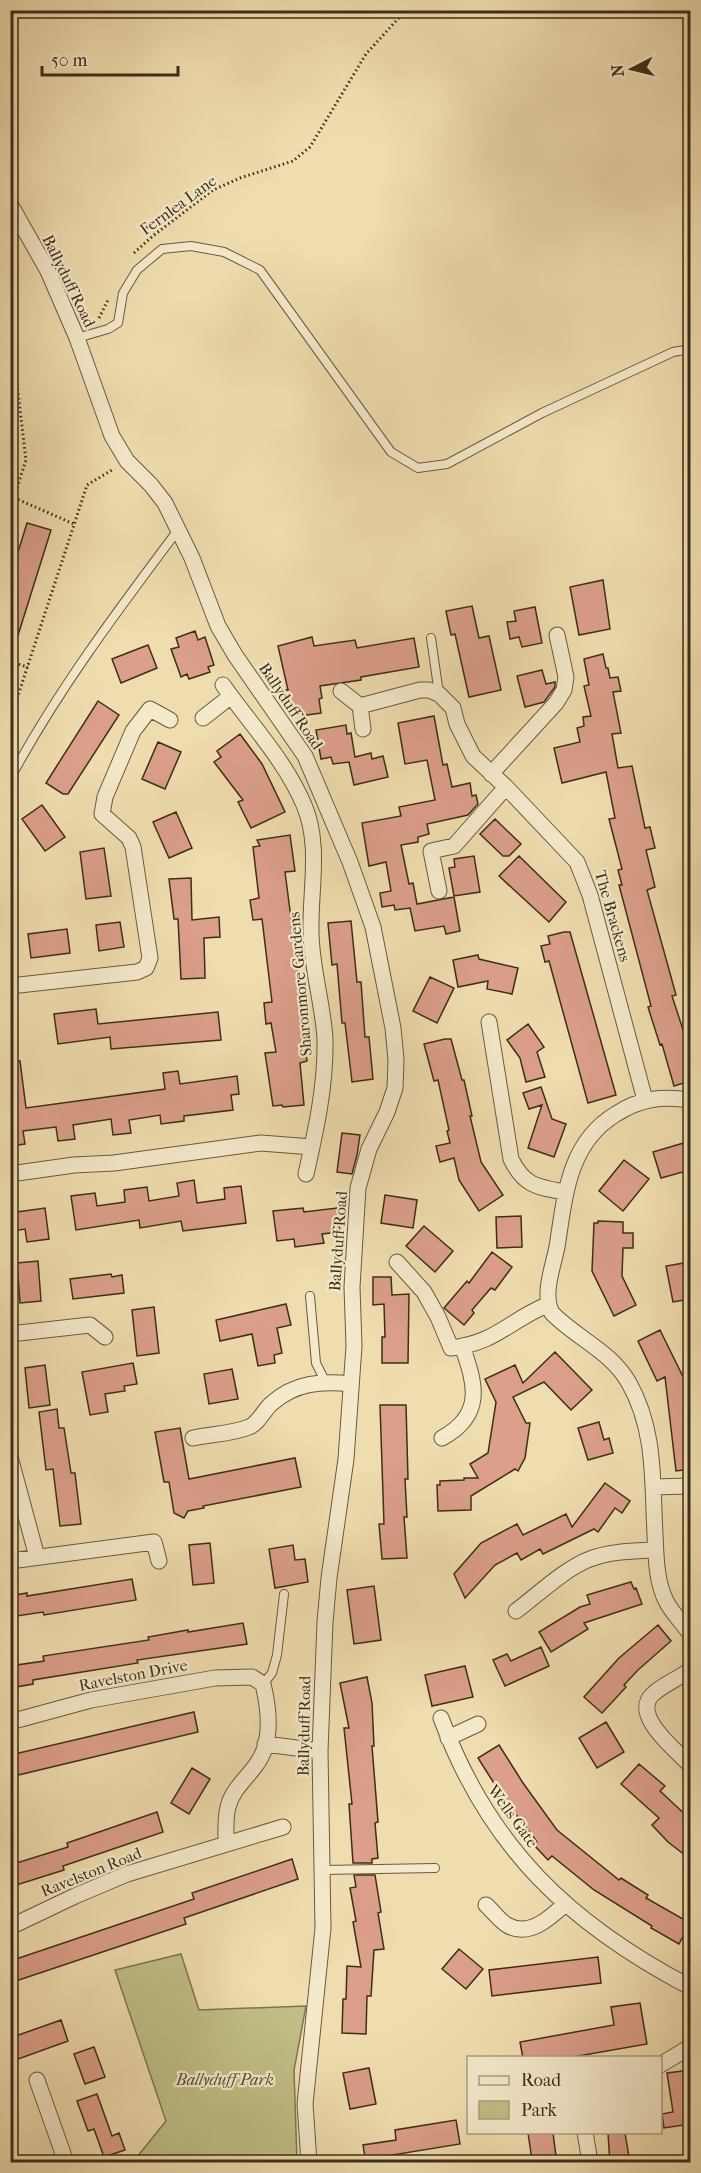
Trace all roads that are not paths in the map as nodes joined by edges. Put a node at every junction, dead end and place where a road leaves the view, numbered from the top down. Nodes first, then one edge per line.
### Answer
1 (10, 204) edge
2 (77, 338) junction
3 (690, 349) edge
4 (178, 530) junction
5 (557, 635) dead end
6 (431, 638) dead end
7 (341, 691) dead end
8 (439, 694) junction
9 (360, 706) junction
10 (203, 718) dead end
11 (170, 720) dead end
12 (363, 729) dead end
13 (491, 774) junction
14 (10, 780) edge
15 (506, 787) junction
16 (439, 891) dead end
17 (10, 986) edge
18 (489, 1022) dead end
19 (645, 1100) junction
20 (690, 1100) edge
21 (312, 1147) junction
22 (10, 1174) edge
23 (306, 1174) dead end
24 (565, 1192) junction
25 (397, 1262) dead end
26 (310, 1296) dead end
27 (548, 1305) junction
28 (10, 1334) edge
29 (105, 1337) dead end
30 (462, 1346) junction
31 (325, 1381) junction
32 (351, 1384) junction
33 (193, 1438) dead end
34 (442, 1438) dead end
35 (10, 1457) edge
36 (690, 1486) edge
37 (653, 1487) junction
38 (655, 1550) junction
39 (37, 1557) junction
40 (10, 1561) edge
41 (159, 1561) dead end
42 (284, 1594) dead end
43 (516, 1611) dead end
44 (690, 1634) edge
45 (690, 1670) edge
46 (262, 1684) junction
47 (441, 1718) dead end
48 (10, 1722) edge
49 (478, 1724) dead end
50 (448, 1738) junction
51 (265, 1744) junction
52 (320, 1752) junction
53 (690, 1765) edge
54 (283, 1827) dead end
55 (226, 1844) junction
56 (435, 1868) dead end
57 (323, 1870) junction
58 (565, 1904) junction
59 (486, 1905) dead end
60 (10, 1927) edge
61 (690, 1987) edge
62 (690, 2048) edge
63 (662, 2065) edge
64 (37, 2080) dead end
65 (585, 2134) edge
66 (66, 2163) edge
67 (309, 2163) edge
68 (590, 2163) edge

1 - 2 street, Ballyduff Road
2 - 3 lane
2 - 4 street, Ballyduff Road
4 - 14 lane
4 - 32 street, Ballyduff Road
5 - 13 street
6 - 8 lane
7 - 9 street
8 - 9 street
8 - 13 street, The Brackens
9 - 12 street
10 - 21 street, Sharonmore Gardens
11 - 17 street
13 - 15 street, The Brackens
15 - 16 street
15 - 19 street, The Brackens
18 - 24 street
19 - 20 street
19 - 24 street
21 - 22 street
21 - 23 street, Sharonmore Gardens
24 - 27 street
25 - 30 street
26 - 31 lane
27 - 30 street
27 - 37 street
28 - 29 street
30 - 34 street
31 - 32 street
31 - 33 street
32 - 52 street, Ballyduff Road
35 - 39 street
36 - 37 street
37 - 38 street
38 - 43 street
38 - 44 street
39 - 40 street
39 - 41 street
42 - 46 lane
45 - 53 street
46 - 48 street, Ravelston Drive
46 - 51 street
47 - 50 street, Wells Gate
49 - 50 street
50 - 58 street, Wells Gate
51 - 52 street
51 - 55 street
52 - 57 street, Ballyduff Road
54 - 55 street, Ravelston Road
55 - 60 street, Ravelston Road
56 - 57 lane
57 - 67 street, Ballyduff Road
58 - 59 street
58 - 61 street, Wells Gate
62 - 63 street
64 - 66 street
65 - 68 street

